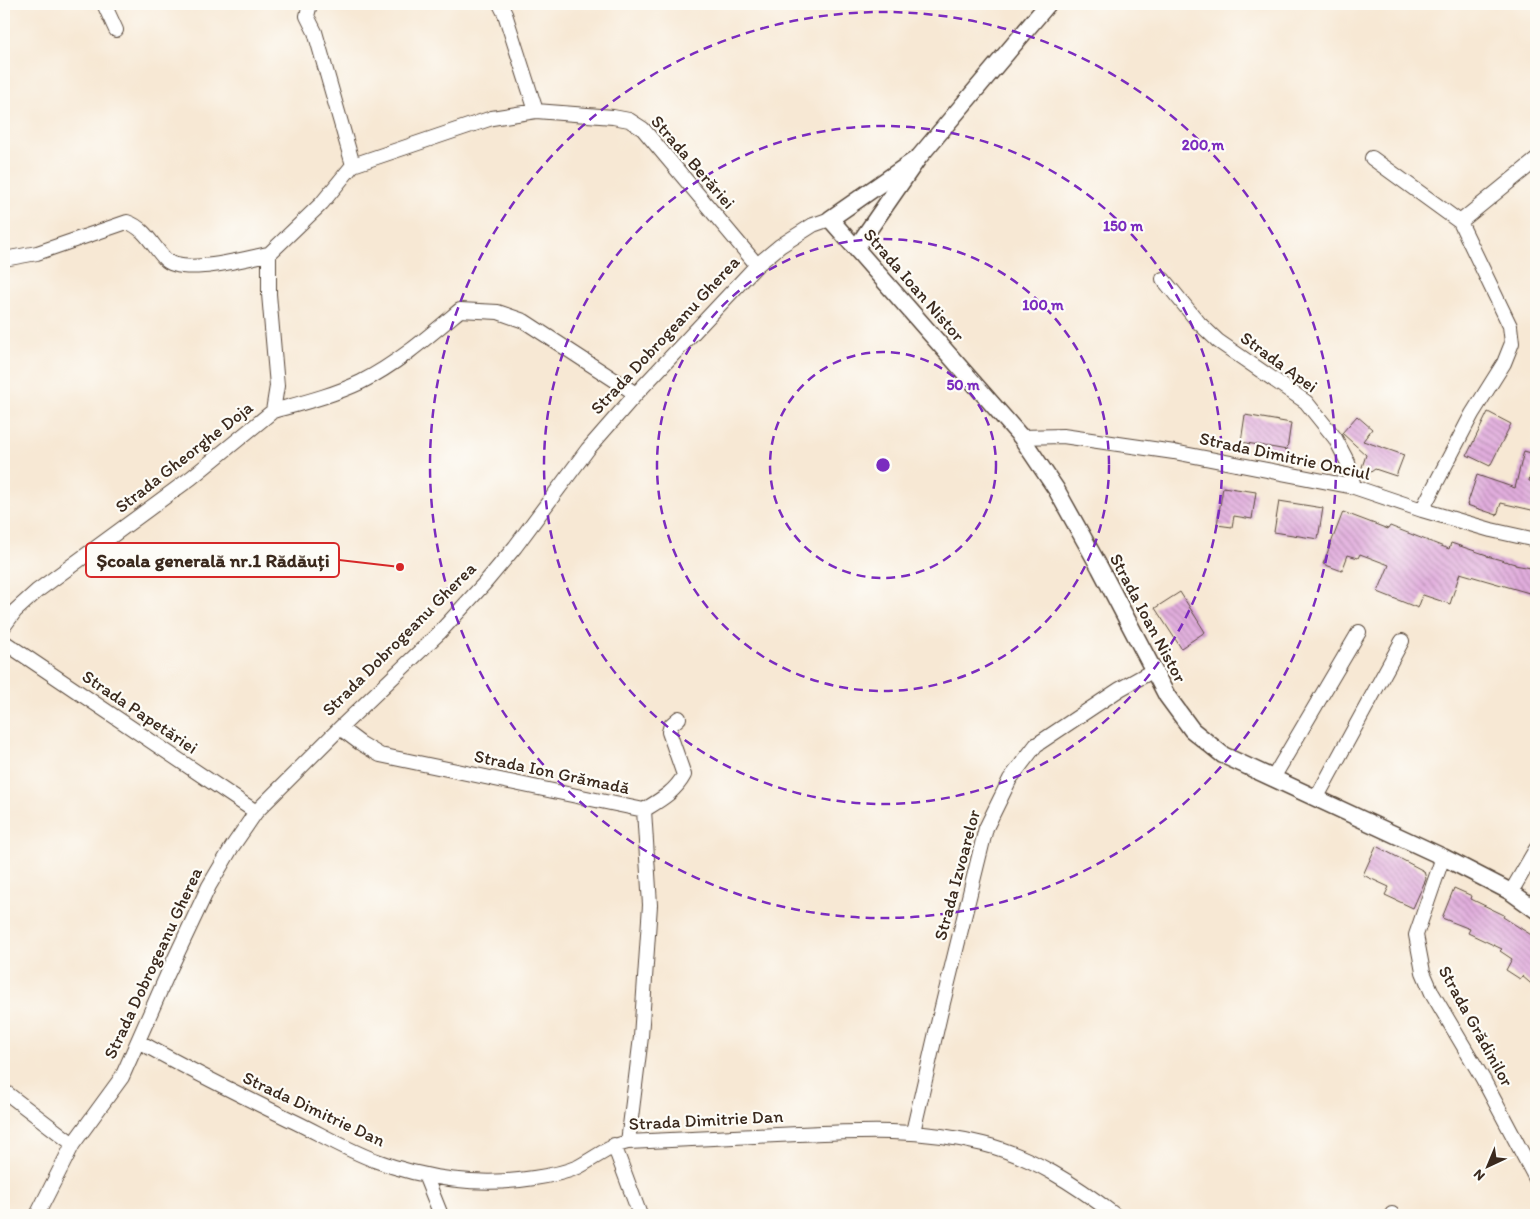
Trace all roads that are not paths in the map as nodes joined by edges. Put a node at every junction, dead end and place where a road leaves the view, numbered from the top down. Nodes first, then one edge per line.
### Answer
1 (104, 4) edge
2 (310, 4) edge
3 (500, 4) edge
4 (1048, 4) edge
5 (116, 30) dead end
6 (536, 111) junction
7 (919, 157) junction
8 (1372, 158) dead end
9 (1536, 160) edge
10 (352, 165) junction
11 (830, 219) junction
12 (1460, 222) junction
13 (856, 248) junction
14 (270, 254) junction
15 (4, 259) edge
16 (757, 265) junction
17 (1163, 279) dead end
18 (636, 394) junction
19 (273, 411) junction
20 (1021, 437) junction
21 (1354, 487) junction
22 (1422, 510) junction
23 (1536, 540) edge
24 (4, 626) edge
25 (1360, 632) dead end
26 (1402, 641) dead end
27 (4, 642) edge
28 (1154, 670) junction
29 (679, 718) dead end
30 (340, 728) junction
31 (1273, 778) junction
32 (1317, 797) junction
33 (644, 810) junction
34 (256, 812) junction
35 (1536, 849) edge
36 (1443, 857) junction
37 (1511, 892) junction
38 (1536, 910) edge
39 (138, 1041) junction
40 (4, 1091) edge
41 (913, 1132) junction
42 (621, 1143) junction
43 (73, 1144) junction
44 (425, 1175) junction
45 (1536, 1179) edge
46 (37, 1215) edge
47 (441, 1215) edge
48 (640, 1215) edge
49 (1116, 1215) edge

1 - 5 street
2 - 10 street
3 - 6 street
4 - 7 street, Strada Dobrogeanu Gherea
6 - 10 street, Strada Berăriei
6 - 16 street, Strada Berăriei
7 - 11 street, Strada Dobrogeanu Gherea
7 - 13 street, Strada Dobrogeanu Gherea
8 - 12 street
9 - 12 street
10 - 14 street
11 - 13 street, Strada Ioan Nistor
11 - 16 street, Strada Dobrogeanu Gherea
12 - 22 street
13 - 20 street, Strada Ioan Nistor
14 - 15 street
14 - 19 street, Strada Gheorghe Doja
16 - 18 street, Strada Dobrogeanu Gherea
17 - 21 street, Strada Apei
18 - 19 street
18 - 30 street, Strada Dobrogeanu Gherea
19 - 24 street, Strada Gheorghe Doja
20 - 21 street, Strada Dimitrie Onciul
20 - 28 street, Strada Ioan Nistor
21 - 22 street, Strada Dimitrie Onciul
22 - 23 street, Strada Dimitrie Onciul
25 - 31 street
26 - 32 street
27 - 34 street, Strada Papetăriei
28 - 31 street, Strada Ioan Nistor
28 - 41 street, Strada Izvoarelor
29 - 33 street
30 - 33 street, Strada Ion Grămadă
30 - 34 street, Strada Dobrogeanu Gherea
31 - 32 street, Strada Ioan Nistor
32 - 36 street, Strada Ioan Nistor
33 - 42 street, Strada Ion Grămadă
34 - 39 street, Strada Dobrogeanu Gherea
35 - 37 street
36 - 37 street, Strada Ioan Nistor
36 - 45 street, Strada Grădinilor
37 - 38 street, Strada Ioan Nistor
39 - 43 street, Strada Dobrogeanu Gherea
39 - 44 street, Strada Dimitrie Dan
40 - 43 street
41 - 42 street, Strada Dimitrie Dan
41 - 49 street, Strada Dimitrie Dan
42 - 44 street, Strada Dimitrie Dan
42 - 48 street
43 - 46 street, Strada Dobrogeanu Gherea
44 - 47 street

